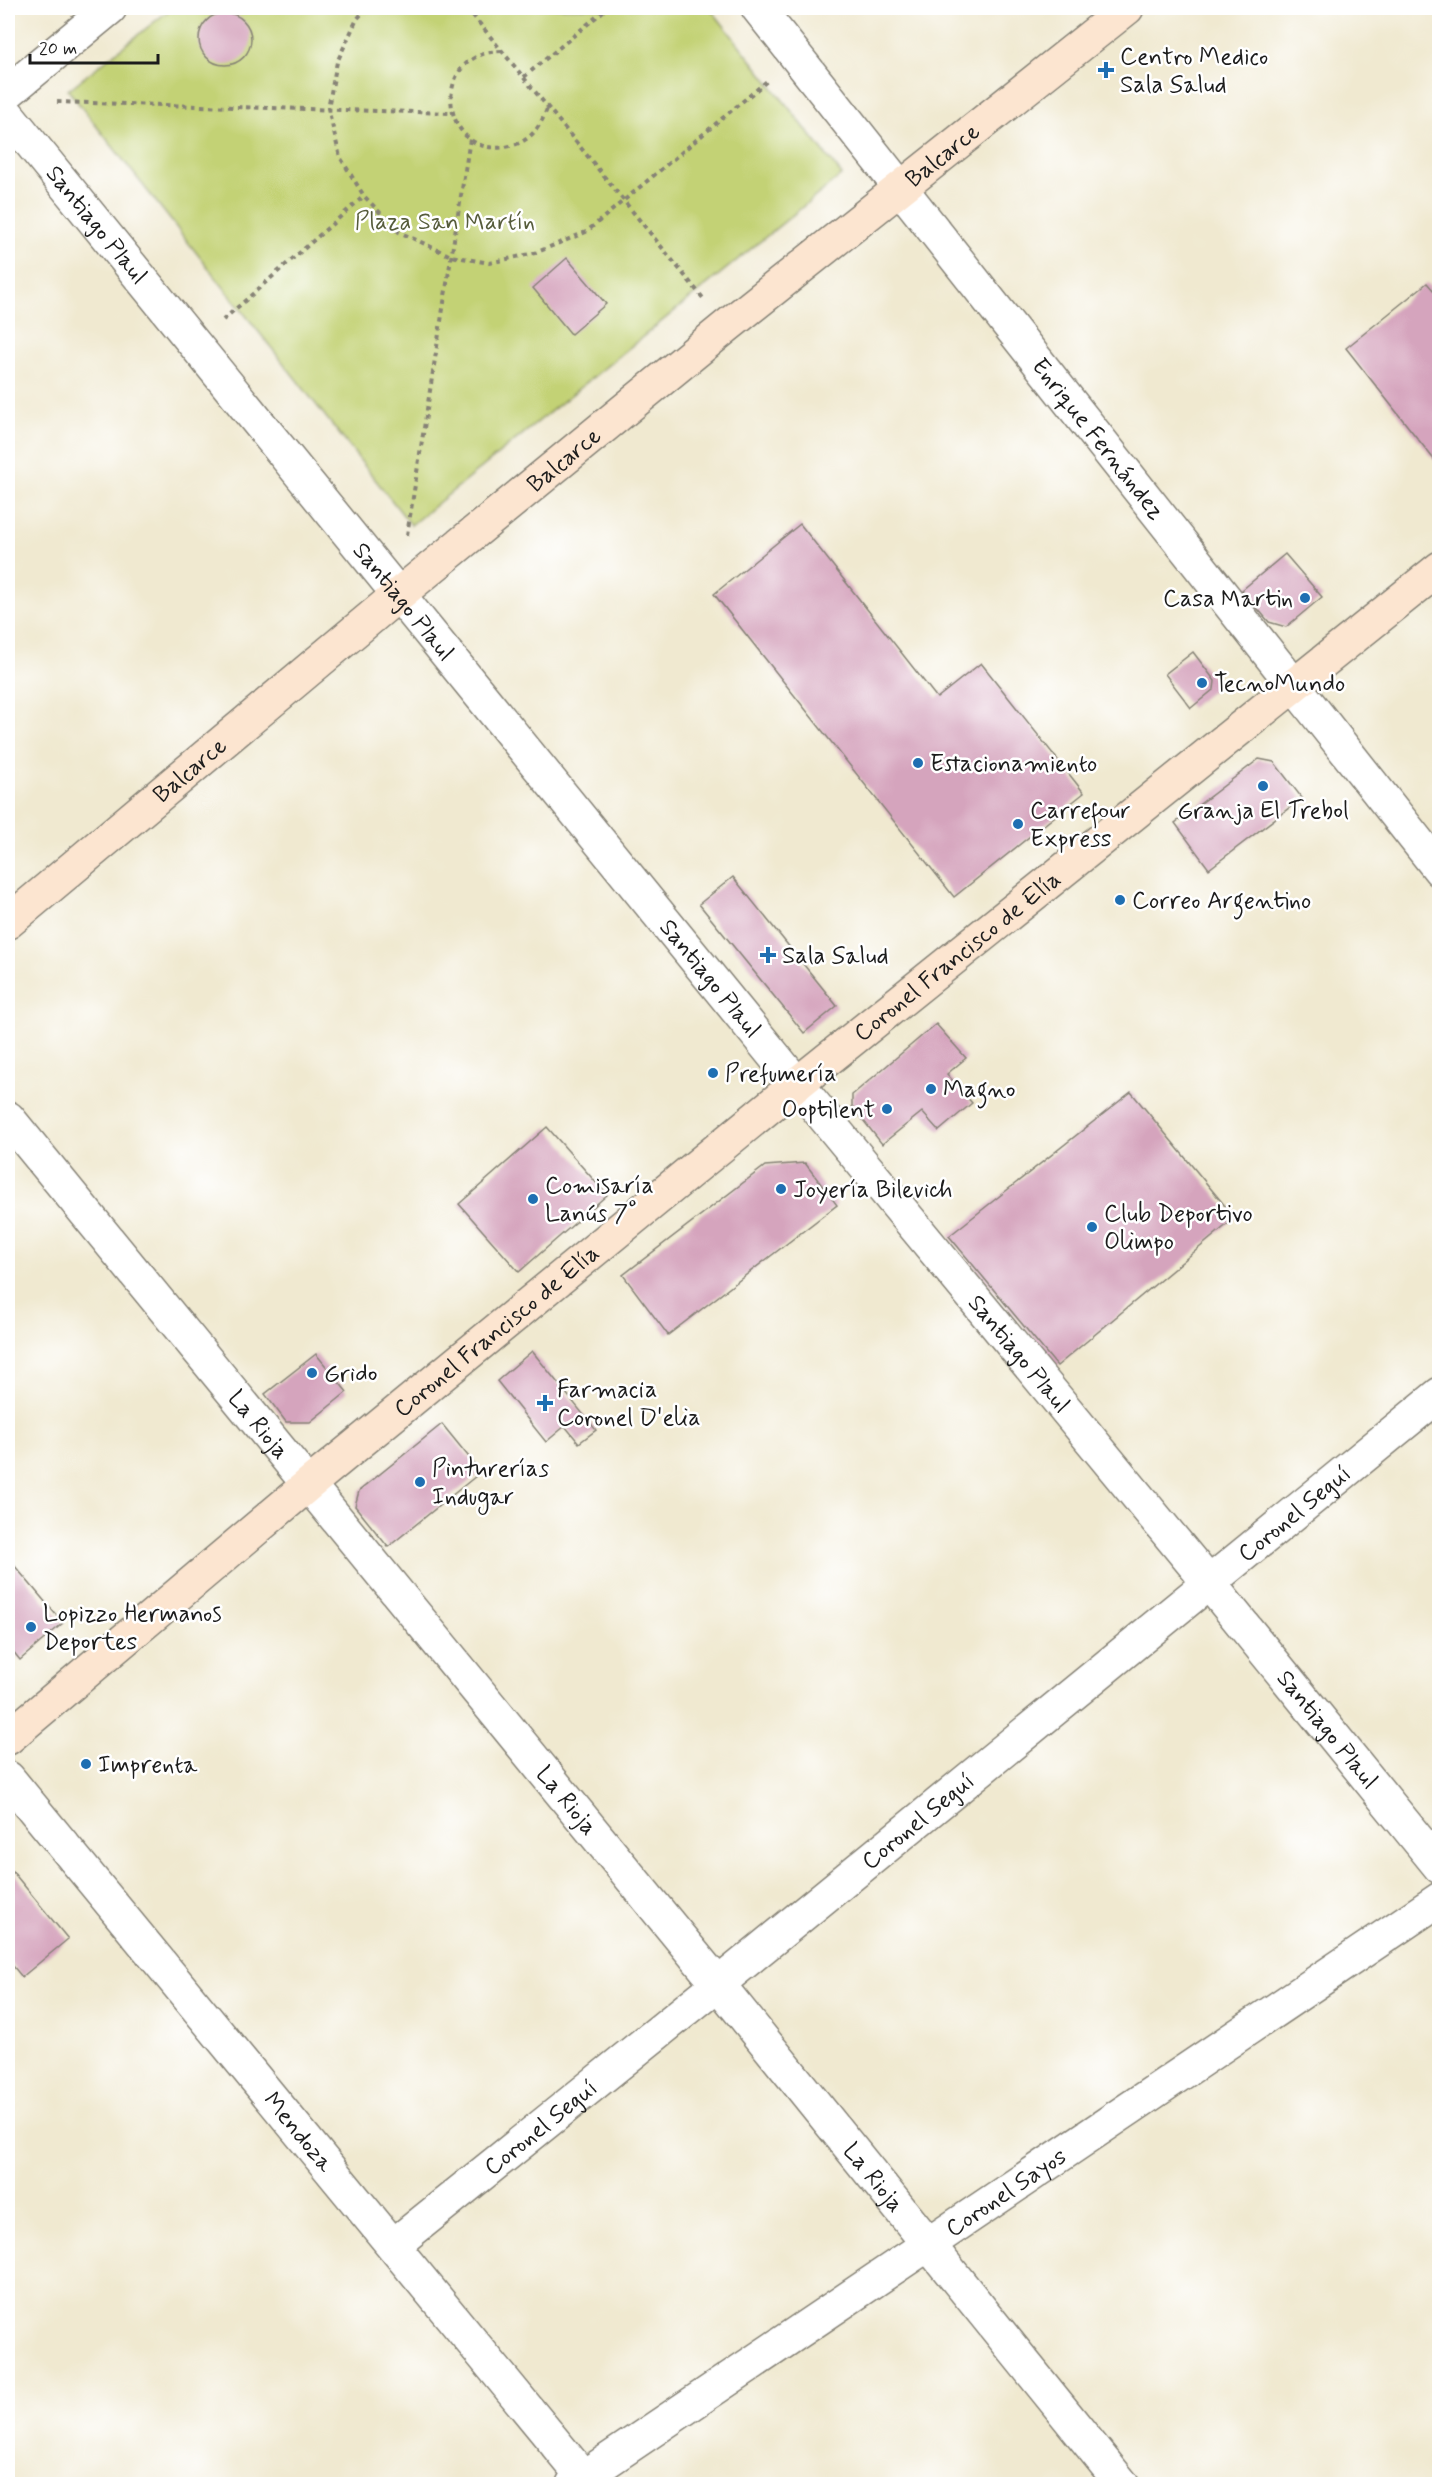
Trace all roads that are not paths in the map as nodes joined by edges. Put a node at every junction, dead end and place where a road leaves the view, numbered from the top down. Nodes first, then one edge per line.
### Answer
1 (110, 8) edge
2 (758, 8) edge
3 (1127, 8) edge
4 (8, 92) edge
5 (8, 115) edge
6 (901, 186) junction
7 (1440, 568) edge
8 (398, 595) junction
9 (1294, 687) junction
10 (1440, 870) edge
11 (8, 922) edge
12 (797, 1084) junction
13 (8, 1118) edge
14 (1440, 1394) edge
15 (309, 1484) junction
16 (1209, 1583) junction
17 (8, 1738) edge
18 (8, 1778) edge
19 (1440, 1867) edge
20 (1440, 1899) edge
21 (718, 1984) junction
22 (394, 2245) junction
23 (928, 2246) junction
24 (582, 2482) edge
25 (1122, 2484) edge

1 - 4 street
2 - 6 street, Enrique Fernández
3 - 6 street, Balcarce
5 - 8 street, Santiago Plaul
6 - 8 street, Balcarce
6 - 9 street, Enrique Fernández
7 - 9 street, Coronel Francisco de Elía
8 - 11 street, Balcarce
8 - 12 street, Santiago Plaul
9 - 10 street, Enrique Fernández
9 - 12 street, Coronel Francisco de Elía
12 - 15 street, Coronel Francisco de Elía
12 - 16 street, Santiago Plaul
13 - 15 street, La Rioja
14 - 16 street, Coronel Seguí
15 - 17 street, Coronel Francisco de Elía
15 - 21 street, La Rioja
16 - 19 street, Santiago Plaul
16 - 21 street, Coronel Seguí
18 - 22 street, Mendoza
20 - 23 street, Coronel Sayos
21 - 22 street, Coronel Seguí
21 - 23 street, La Rioja
22 - 24 street, Mendoza
23 - 24 street, Coronel Sayos
23 - 25 street, La Rioja

